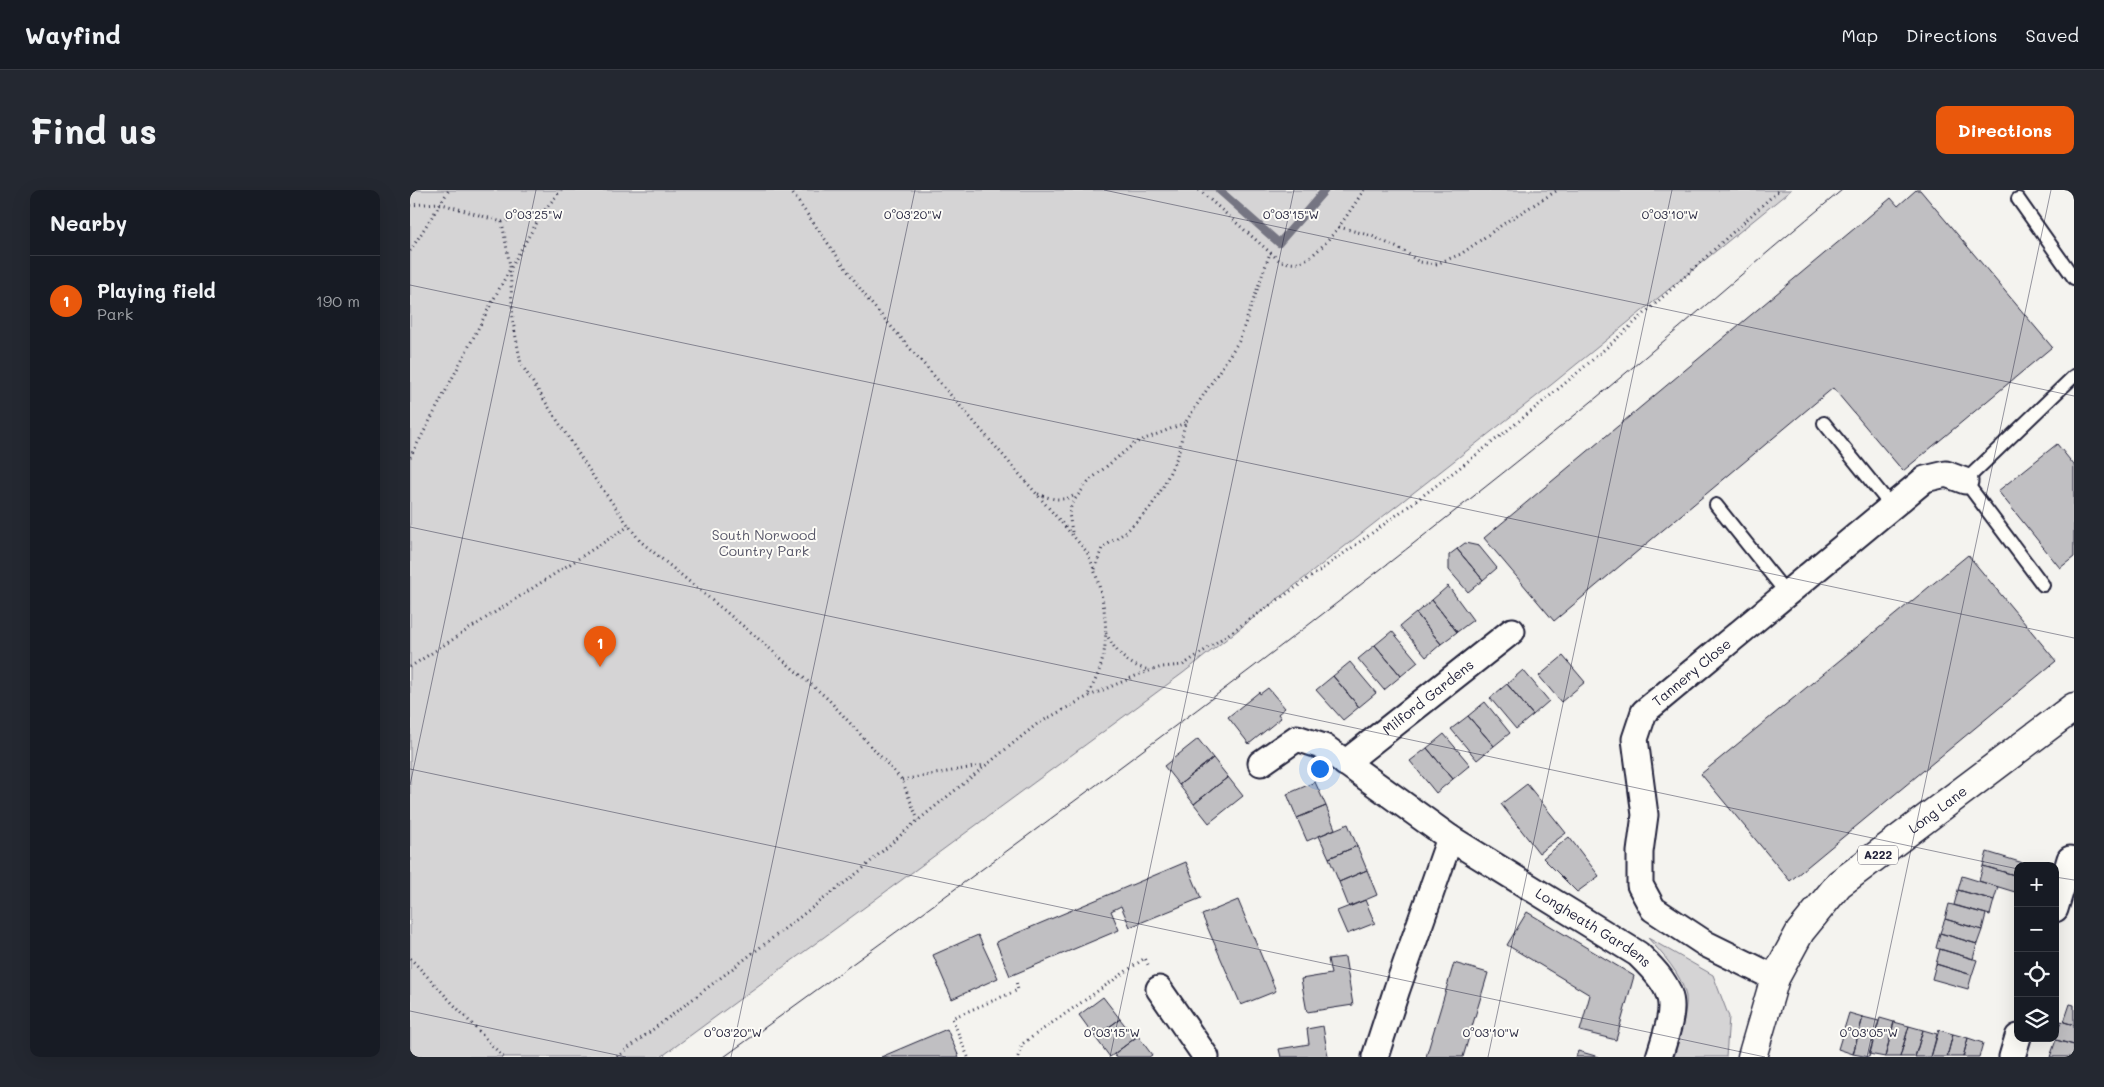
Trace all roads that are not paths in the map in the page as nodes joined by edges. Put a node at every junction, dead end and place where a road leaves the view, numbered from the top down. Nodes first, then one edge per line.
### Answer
1 (2018, 199) dead end
2 (2074, 278) edge
3 (2074, 376) edge
4 (1824, 423) dead end
5 (1965, 481) junction
6 (1716, 505) dead end
7 (1892, 507) junction
8 (2043, 585) dead end
9 (1787, 594) junction
10 (1512, 631) dead end
11 (2074, 707) edge
12 (1261, 763) dead end
13 (1345, 763) junction
14 (1450, 838) junction
15 (2074, 860) edge
16 (2056, 907) edge
17 (1775, 978) junction
18 (1159, 990) road end
19 (2016, 1042) edge
20 (1206, 1057) edge
21 (1375, 1057) edge
22 (1660, 1057) edge
23 (1752, 1057) edge
24 (2012, 1057) edge

1 - 2 lane
3 - 5 lane
4 - 7 lane
5 - 7 street, Tannery Close
5 - 8 lane
6 - 9 lane
7 - 9 street, Tannery Close
9 - 17 street, Tannery Close
10 - 13 street, Milford Gardens
11 - 17 main road, Long Lane / A222
12 - 13 street, Longheath Gardens
13 - 14 street, Longheath Gardens
14 - 21 street
14 - 22 street, Longheath Gardens
15 - 16 street
17 - 23 main road, Long Lane / A222
18 - 20 street
19 - 24 street

